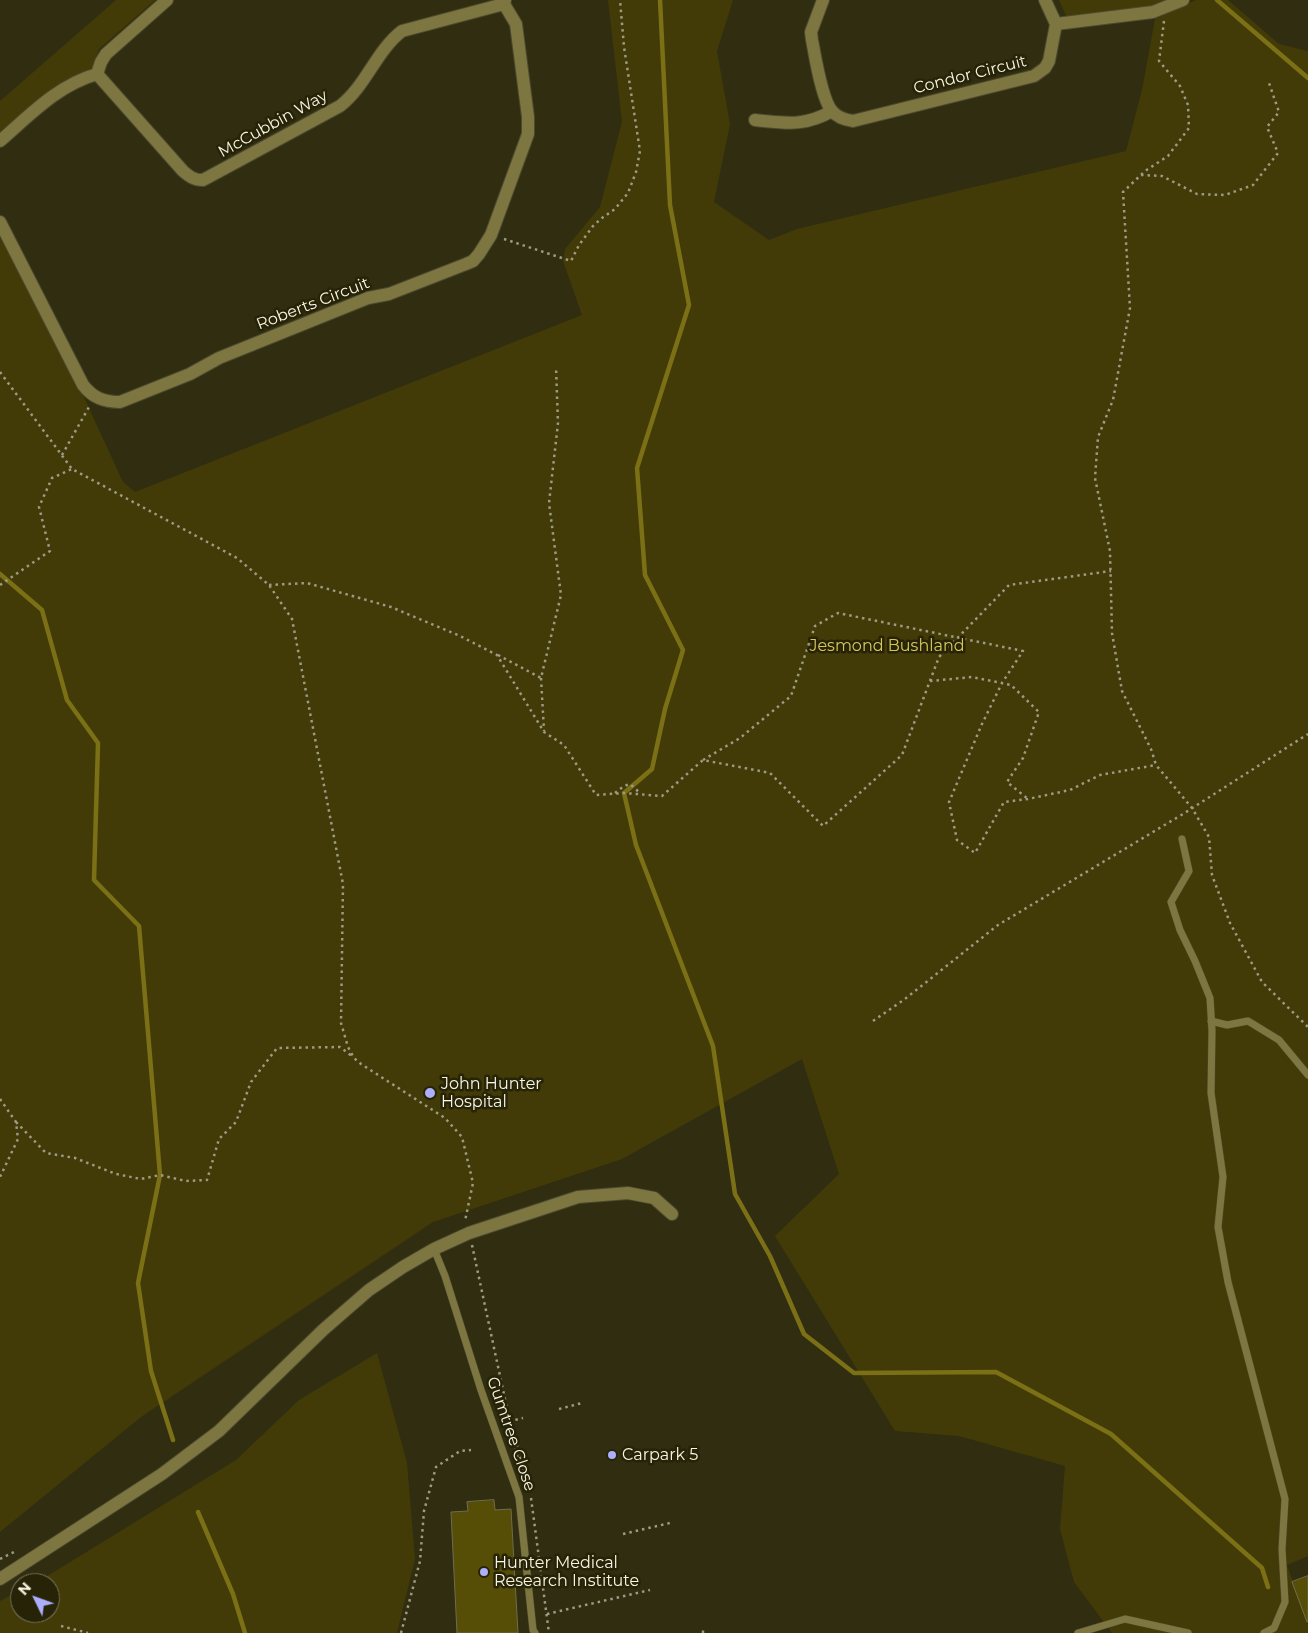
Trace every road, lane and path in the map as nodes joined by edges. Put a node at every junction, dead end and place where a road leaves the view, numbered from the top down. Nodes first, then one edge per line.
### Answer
1 (167, 0) edge
2 (620, 0) edge
3 (823, 0) edge
4 (1045, 0) edge
5 (1183, 0) edge
6 (505, 2) edge
7 (1166, 7) junction
8 (1056, 24) junction
9 (97, 74) junction
10 (1269, 83) dead end
11 (832, 111) junction
12 (755, 120) dead end
13 (0, 141) edge
14 (1141, 174) junction
15 (0, 222) edge
16 (491, 235) junction
17 (556, 367) dead end
18 (0, 372) edge
19 (95, 397) junction
20 (62, 455) junction
21 (72, 469) junction
22 (1111, 571) junction
23 (0, 585) edge
24 (269, 585) junction
25 (958, 639) junction
26 (497, 655) junction
27 (541, 678) junction
28 (930, 681) junction
29 (1002, 683) junction
30 (544, 732) junction
31 (1308, 734) edge
32 (703, 760) junction
33 (1156, 765) junction
34 (614, 794) junction
35 (641, 794) junction
36 (1028, 799) junction
37 (1192, 808) junction
38 (1182, 839) dead end
39 (873, 1021) dead end
40 (1211, 1021) junction
41 (1308, 1028) edge
42 (354, 1058) junction
43 (1308, 1075) edge
44 (0, 1099) edge
45 (16, 1122) junction
46 (0, 1177) edge
47 (672, 1214) dead end
48 (469, 1233) junction
49 (434, 1249) junction
50 (582, 1403) dead end
51 (560, 1409) dead end
52 (523, 1418) dead end
53 (510, 1421) dead end
54 (471, 1450) dead end
55 (518, 1458) dead end
56 (670, 1523) dead end
57 (623, 1534) dead end
58 (21, 1550) dead end
59 (0, 1559) edge
60 (0, 1579) edge
61 (650, 1590) dead end
62 (546, 1614) dead end
63 (61, 1626) dead end
64 (703, 1628) dead end
65 (88, 1633) edge
66 (401, 1633) edge
67 (535, 1633) edge
68 (702, 1633) edge
69 (1078, 1633) edge
70 (1188, 1633) edge
71 (1264, 1633) edge

1 - 9 street
2 - 16 path
3 - 11 street
4 - 8 street
5 - 7 street
6 - 9 street, McCubbin Way
6 - 16 street, Roberts Circuit
7 - 8 street
7 - 14 path
8 - 11 street, Condor Circuit
9 - 13 street
10 - 14 path
11 - 12 street
14 - 22 path
15 - 19 street
16 - 19 street, Roberts Circuit
17 - 27 path
18 - 20 path
19 - 20 path
20 - 21 path
21 - 23 path
21 - 24 path
22 - 25 path
22 - 33 path
24 - 26 path
24 - 42 path
25 - 28 path
25 - 29 path
25 - 32 path
26 - 27 path
26 - 30 path
27 - 30 path
28 - 29 path
28 - 32 path
29 - 36 path
29 - 36 path
30 - 34 path
31 - 37 path
32 - 35 path
33 - 36 path
33 - 37 path
34 - 35 path
34 - 35 path
37 - 39 path
37 - 41 path
38 - 40 lane
40 - 43 lane
40 - 71 lane
42 - 45 path
42 - 48 path
44 - 45 path
45 - 46 path
47 - 48 street
48 - 49 street
48 - 55 path
49 - 60 street
49 - 67 lane, Gumtree Close
50 - 51 path
52 - 53 path
54 - 66 path
56 - 57 path
58 - 59 path
61 - 62 path
63 - 65 path
64 - 68 path
69 - 70 lane

